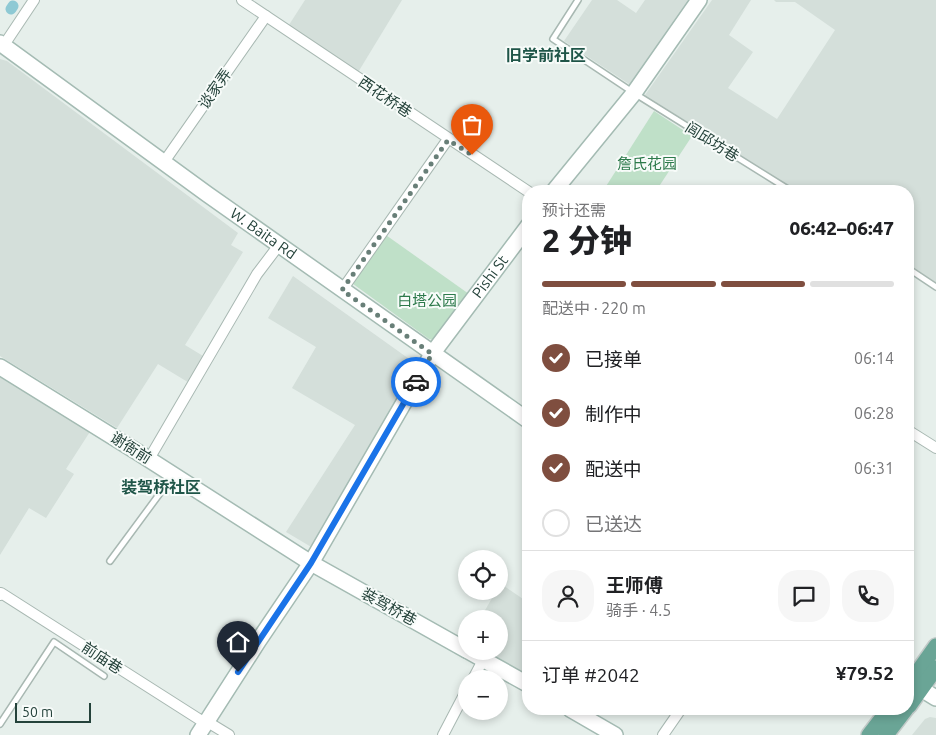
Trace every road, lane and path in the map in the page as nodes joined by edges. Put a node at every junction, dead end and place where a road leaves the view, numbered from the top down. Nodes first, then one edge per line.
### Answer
1 (34, 0) edge
2 (242, 0) edge
3 (578, 0) edge
4 (699, 0) edge
5 (266, 16) junction
6 (2, 44) edge
7 (634, 93) junction
8 (448, 140) junction
9 (164, 162) junction
10 (559, 185) edge
11 (781, 185) edge
12 (522, 188) edge
13 (522, 235) edge
14 (279, 245) junction
15 (914, 272) edge
16 (936, 287) edge
17 (342, 290) junction
18 (432, 354) junction
19 (0, 367) edge
20 (522, 414) edge
21 (914, 434) edge
22 (936, 448) edge
23 (149, 459) junction
24 (173, 475) junction
25 (110, 561) dead end
26 (311, 563) junction
27 (0, 595) edge
28 (458, 646) edge
29 (936, 646) edge
30 (483, 660) joint
31 (936, 668) edge
32 (478, 670) edge
33 (104, 676) dead end
34 (522, 679) edge
35 (914, 681) edge
36 (914, 683) edge
37 (914, 685) edge
38 (936, 698) edge
39 (458, 706) edge
40 (581, 715) edge
41 (677, 715) edge
42 (884, 715) edge
43 (901, 715) edge
44 (0, 724) edge
45 (203, 726) edge
46 (229, 735) edge
47 (443, 735) edge
48 (616, 735) edge
49 (663, 735) edge
50 (869, 735) edge
51 (886, 735) edge

1 - 6 street
2 - 5 street, 西花桥巷
3 - 7 lane, 闾邱坊巷
4 - 7 street
5 - 8 street, 西花桥巷
5 - 9 street, 谈家弄
6 - 9 street, W. Baita Rd
7 - 10 street
7 - 11 lane, 闾邱坊巷
8 - 12 street, 西花桥巷
8 - 17 street
9 - 14 street, W. Baita Rd
13 - 18 street, Pishi St
14 - 17 street, W. Baita Rd
14 - 23 street
15 - 16 lane
17 - 18 street, W. Baita Rd
18 - 20 street, W. Baita Rd
18 - 26 street, Pishi St
19 - 23 street, 谢衙前
21 - 22 street
23 - 24 street, 谢衙前
24 - 25 lane
24 - 26 street, 谢衙前
26 - 28 street, 装驾桥巷
26 - 45 street, Pishi St
27 - 45 street, 前庙巷
29 - 35 main road
30 - 32 street
30 - 34 street, 装驾桥巷
31 - 36 main road
33 - 44 lane
37 - 38 street
39 - 47 street
40 - 48 street
41 - 49 street
42 - 50 main road
43 - 51 main road
45 - 46 street, 前庙巷

